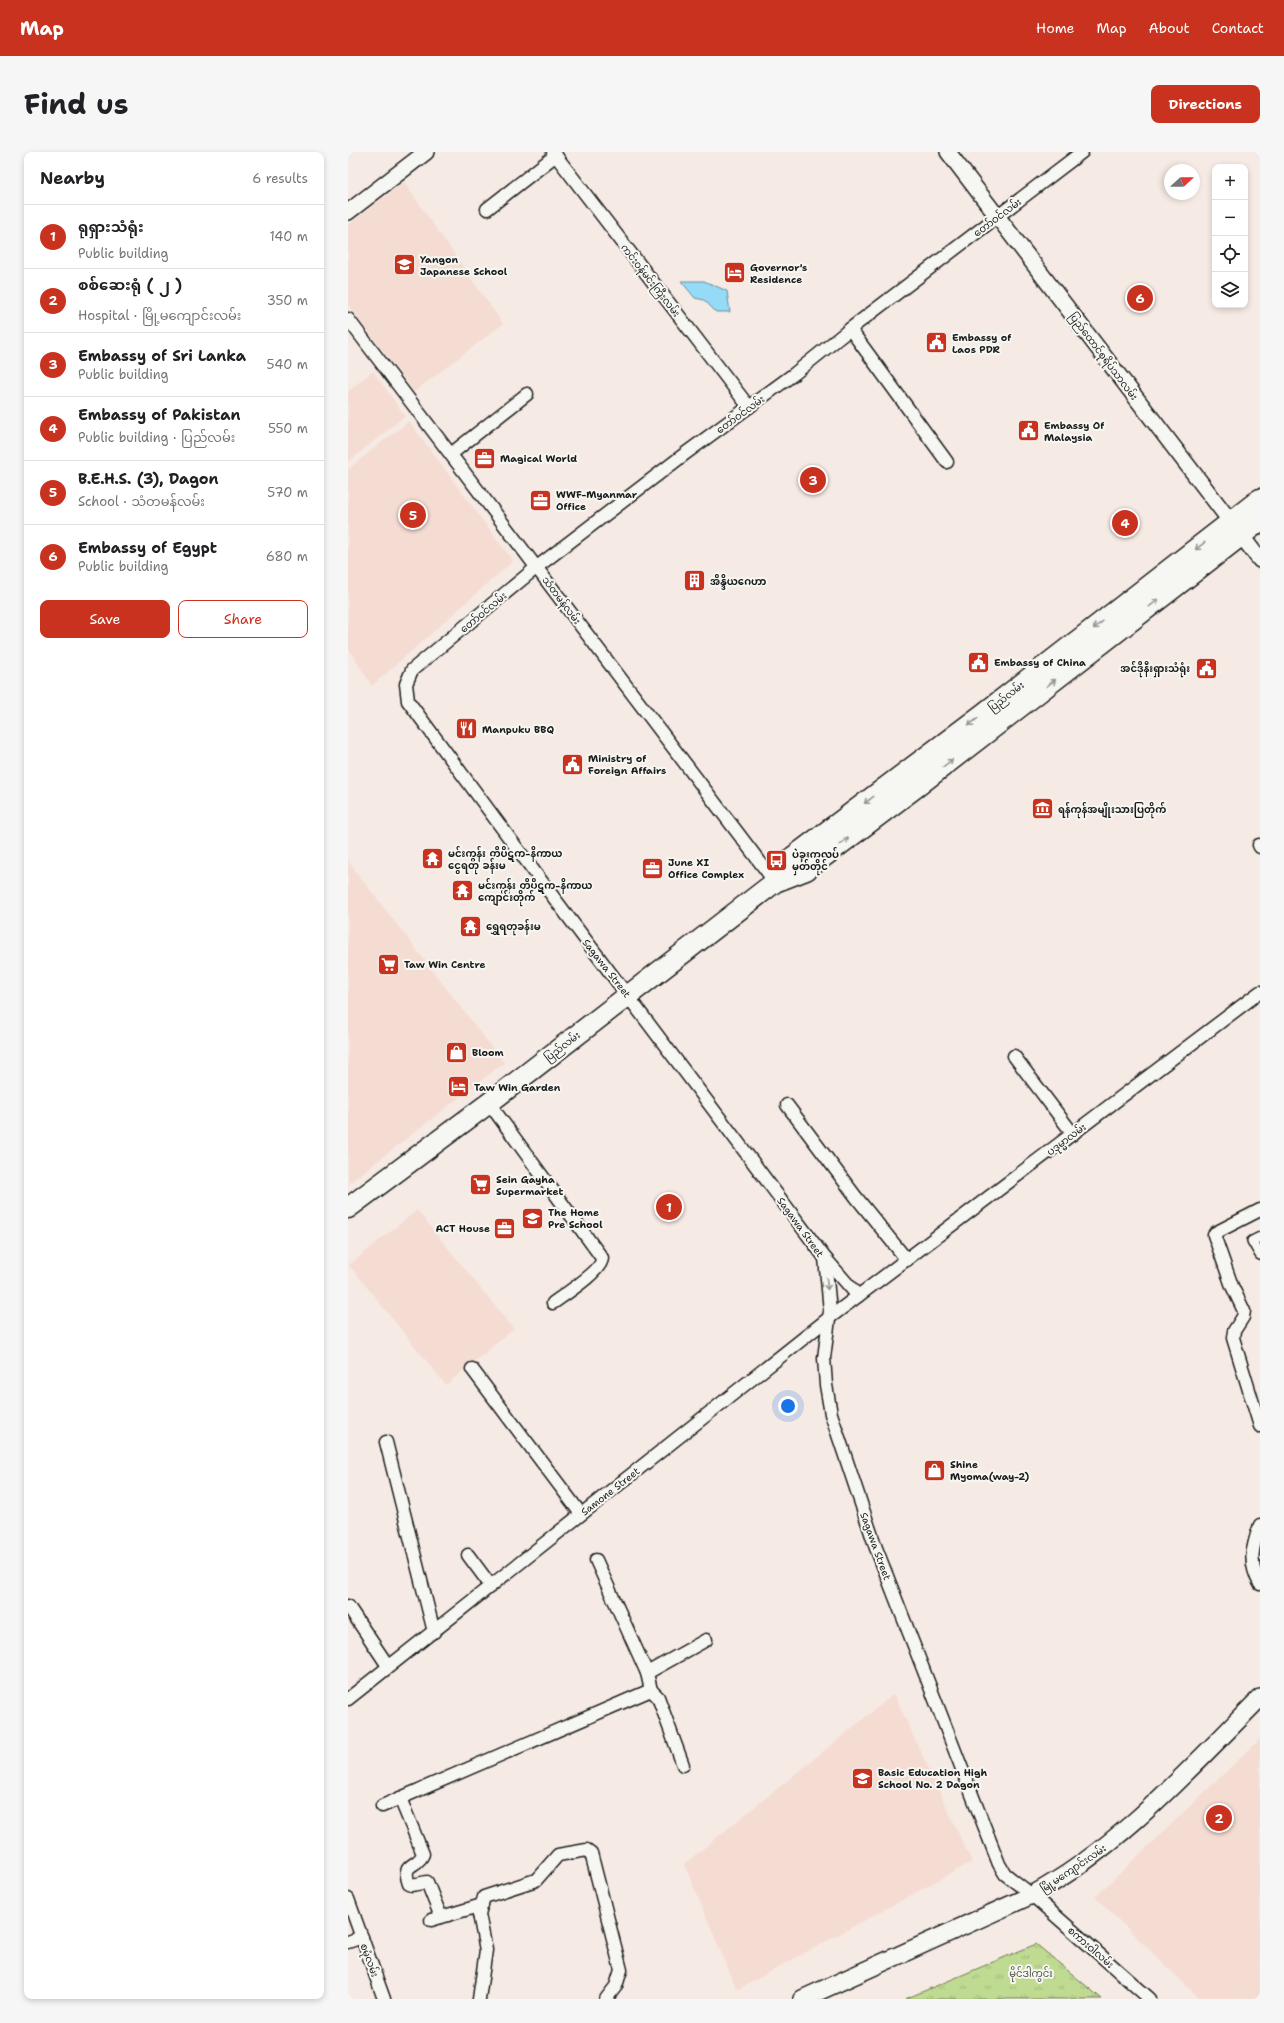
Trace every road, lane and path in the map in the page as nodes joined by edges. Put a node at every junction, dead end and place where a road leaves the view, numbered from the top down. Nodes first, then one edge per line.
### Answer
1 (426, 152) edge
2 (948, 152) edge
3 (1082, 152) edge
4 (554, 154) edge
5 (487, 209) dead end
6 (348, 212) edge
7 (997, 216) junction
8 (348, 319) edge
9 (850, 329) junction
10 (526, 394) dead end
11 (749, 407) junction
12 (451, 454) junction
13 (947, 462) dead end
14 (1260, 499) edge
15 (1260, 521) edge
16 (1236, 529) junction
17 (1260, 560) edge
18 (537, 567) junction
19 (406, 684) joint
20 (775, 882) junction
21 (1260, 992) edge
22 (628, 995) junction
23 (1014, 1056) dead end
24 (489, 1103) junction
25 (787, 1105) dead end
26 (1073, 1134) junction
27 (351, 1206) edge
28 (1260, 1210) edge
29 (1260, 1237) edge
30 (1260, 1255) edge
31 (825, 1258) junction
32 (907, 1260) junction
33 (872, 1285) joint
34 (858, 1296) junction
35 (553, 1303) dead end
36 (829, 1318) junction
37 (472, 1369) dead end
38 (1260, 1426) edge
39 (386, 1442) dead end
40 (581, 1514) junction
41 (1260, 1525) edge
42 (468, 1555) dead end
43 (596, 1560) dead end
44 (1260, 1584) edge
45 (490, 1586) junction
46 (348, 1606) edge
47 (434, 1632) junction
48 (706, 1640) dead end
49 (388, 1666) junction
50 (647, 1673) junction
51 (651, 1690) junction
52 (1260, 1698) edge
53 (348, 1699) edge
54 (683, 1766) dead end
55 (400, 1798) junction
56 (382, 1806) dead end
57 (1032, 1895) junction
58 (348, 1899) edge
59 (482, 1905) junction
60 (362, 1937) junction
61 (348, 1942) edge
62 (384, 1999) edge
63 (479, 1999) edge
64 (606, 1999) edge
65 (802, 1999) edge
66 (1150, 1999) edge

1 - 6 street
2 - 7 street, ပြည်ထောင်စုရိပ်သာလမ်း
3 - 7 street, တော်ဝင်လမ်း
4 - 5 street
4 - 11 street, ကင်းဝန်မင်းကြီးလမ်း
7 - 9 street, တော်ဝင်လမ်း
7 - 16 street, ပြည်ထောင်စုရိပ်သာလမ်း
8 - 12 street, သံတမန်လမ်း
9 - 11 street, တော်ဝင်လမ်း
9 - 13 street
10 - 12 street
11 - 18 street, တော်ဝင်လမ်း
12 - 18 street, သံတမန်လမ်း
14 - 16 highway, ပြည်လမ်း
15 - 16 highway, ပြည်လမ်း
16 - 17 street, ပြည်ထောင်စုရိပ်သာလမ်း
16 - 20 highway, ပြည်လမ်း
18 - 19 street, တော်ဝင်လမ်း
18 - 20 street, သံတမန်လမ်း
19 - 22 street, Sagawa Street
20 - 22 highway, ပြည်လမ်း
21 - 26 street, ပဒုမ္မာလမ်း
22 - 24 highway, ပြည်လမ်း
22 - 31 street, Sagawa Street
23 - 26 street
24 - 27 highway, ပြည်လမ်း
24 - 35 street
25 - 32 street
26 - 32 street, ပဒုမ္မာလမ်း
28 - 38 street
29 - 30 street
31 - 34 street
31 -> 36 street, Sagawa Street
32 - 33 street, ပဒုမ္မာလမ်း
33 - 34 street, Samone Street
34 - 36 street, Samone Street
36 - 40 street, Samone Street
36 - 57 street, Sagawa Street
37 - 40 street
39 - 47 street
40 - 45 street, Samone Street
41 - 44 street
42 - 45 street
43 - 50 street
45 - 47 street, Samone Street
46 - 49 street
47 - 49 street, Samone Street
48 - 50 street
49 - 53 street, Samone Street
50 - 51 street
51 - 54 street
51 - 55 street
52 - 57 main road, မြို့မကျောင်းလမ်း
55 - 56 street
55 - 59 street
57 - 65 main road, မြို့မကျောင်းလမ်း
57 - 66 street, စကားဝါလမ်း
58 - 60 street, စမုံလမ်း
59 - 63 street
59 - 64 street
60 - 61 street
60 - 62 street, စမုံလမ်း

